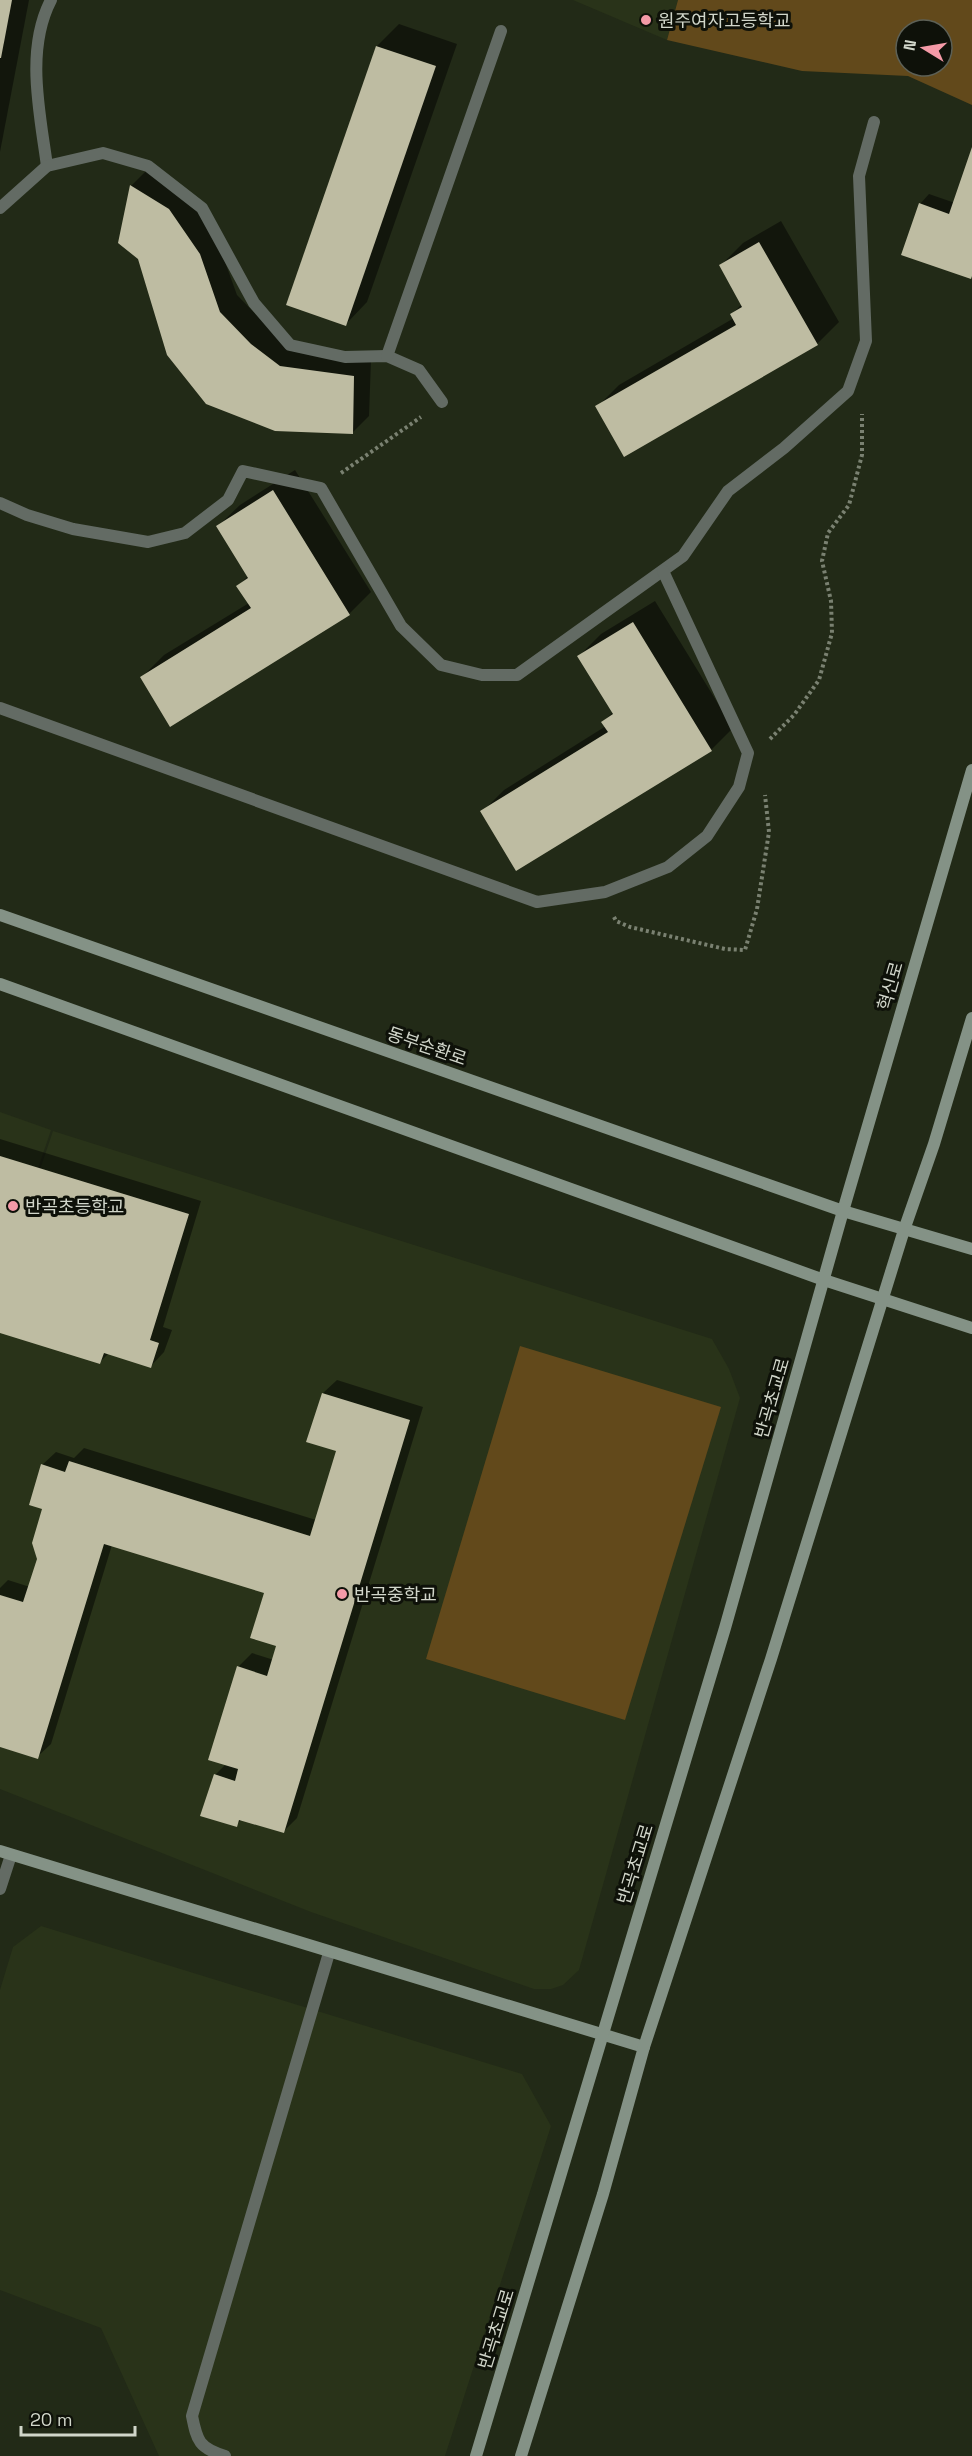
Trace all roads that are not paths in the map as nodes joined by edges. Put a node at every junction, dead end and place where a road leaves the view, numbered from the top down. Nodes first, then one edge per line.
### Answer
1 (51, 0) edge
2 (501, 31) dead end
3 (874, 122) dead end
4 (47, 166) junction
5 (0, 208) edge
6 (387, 356) junction
7 (442, 402) road end
8 (0, 503) edge
9 (663, 571) junction
10 (0, 708) edge
11 (972, 770) edge
12 (0, 915) edge
13 (0, 984) edge
14 (972, 1018) edge
15 (843, 1211) junction
16 (904, 1230) junction
17 (972, 1249) edge
18 (824, 1280) junction
19 (882, 1300) junction
20 (972, 1328) edge
21 (6, 1853) edge
22 (0, 1889) edge
23 (329, 1953) junction
24 (603, 2034) junction
25 (644, 2047) junction
26 (225, 2456) edge
27 (476, 2456) edge
28 (521, 2456) edge

1 - 4 street
2 - 6 street
3 - 9 street
4 - 5 street
4 - 6 street
6 - 7 street
8 - 9 street
9 - 10 street
11 - 15 street, 혁신로
12 - 15 street, 동부순환로
13 - 18 street
14 - 16 street
15 - 16 street, 동부순환로
15 - 18 street, 혁신로
16 - 17 street
16 - 19 street
18 - 19 street
18 - 24 street, 반곡초교로
19 - 20 street
19 - 25 street
21 - 22 street
21 - 23 street
23 - 24 street
23 - 26 street
24 - 25 street
24 - 27 street, 반곡초교로
25 - 28 street

